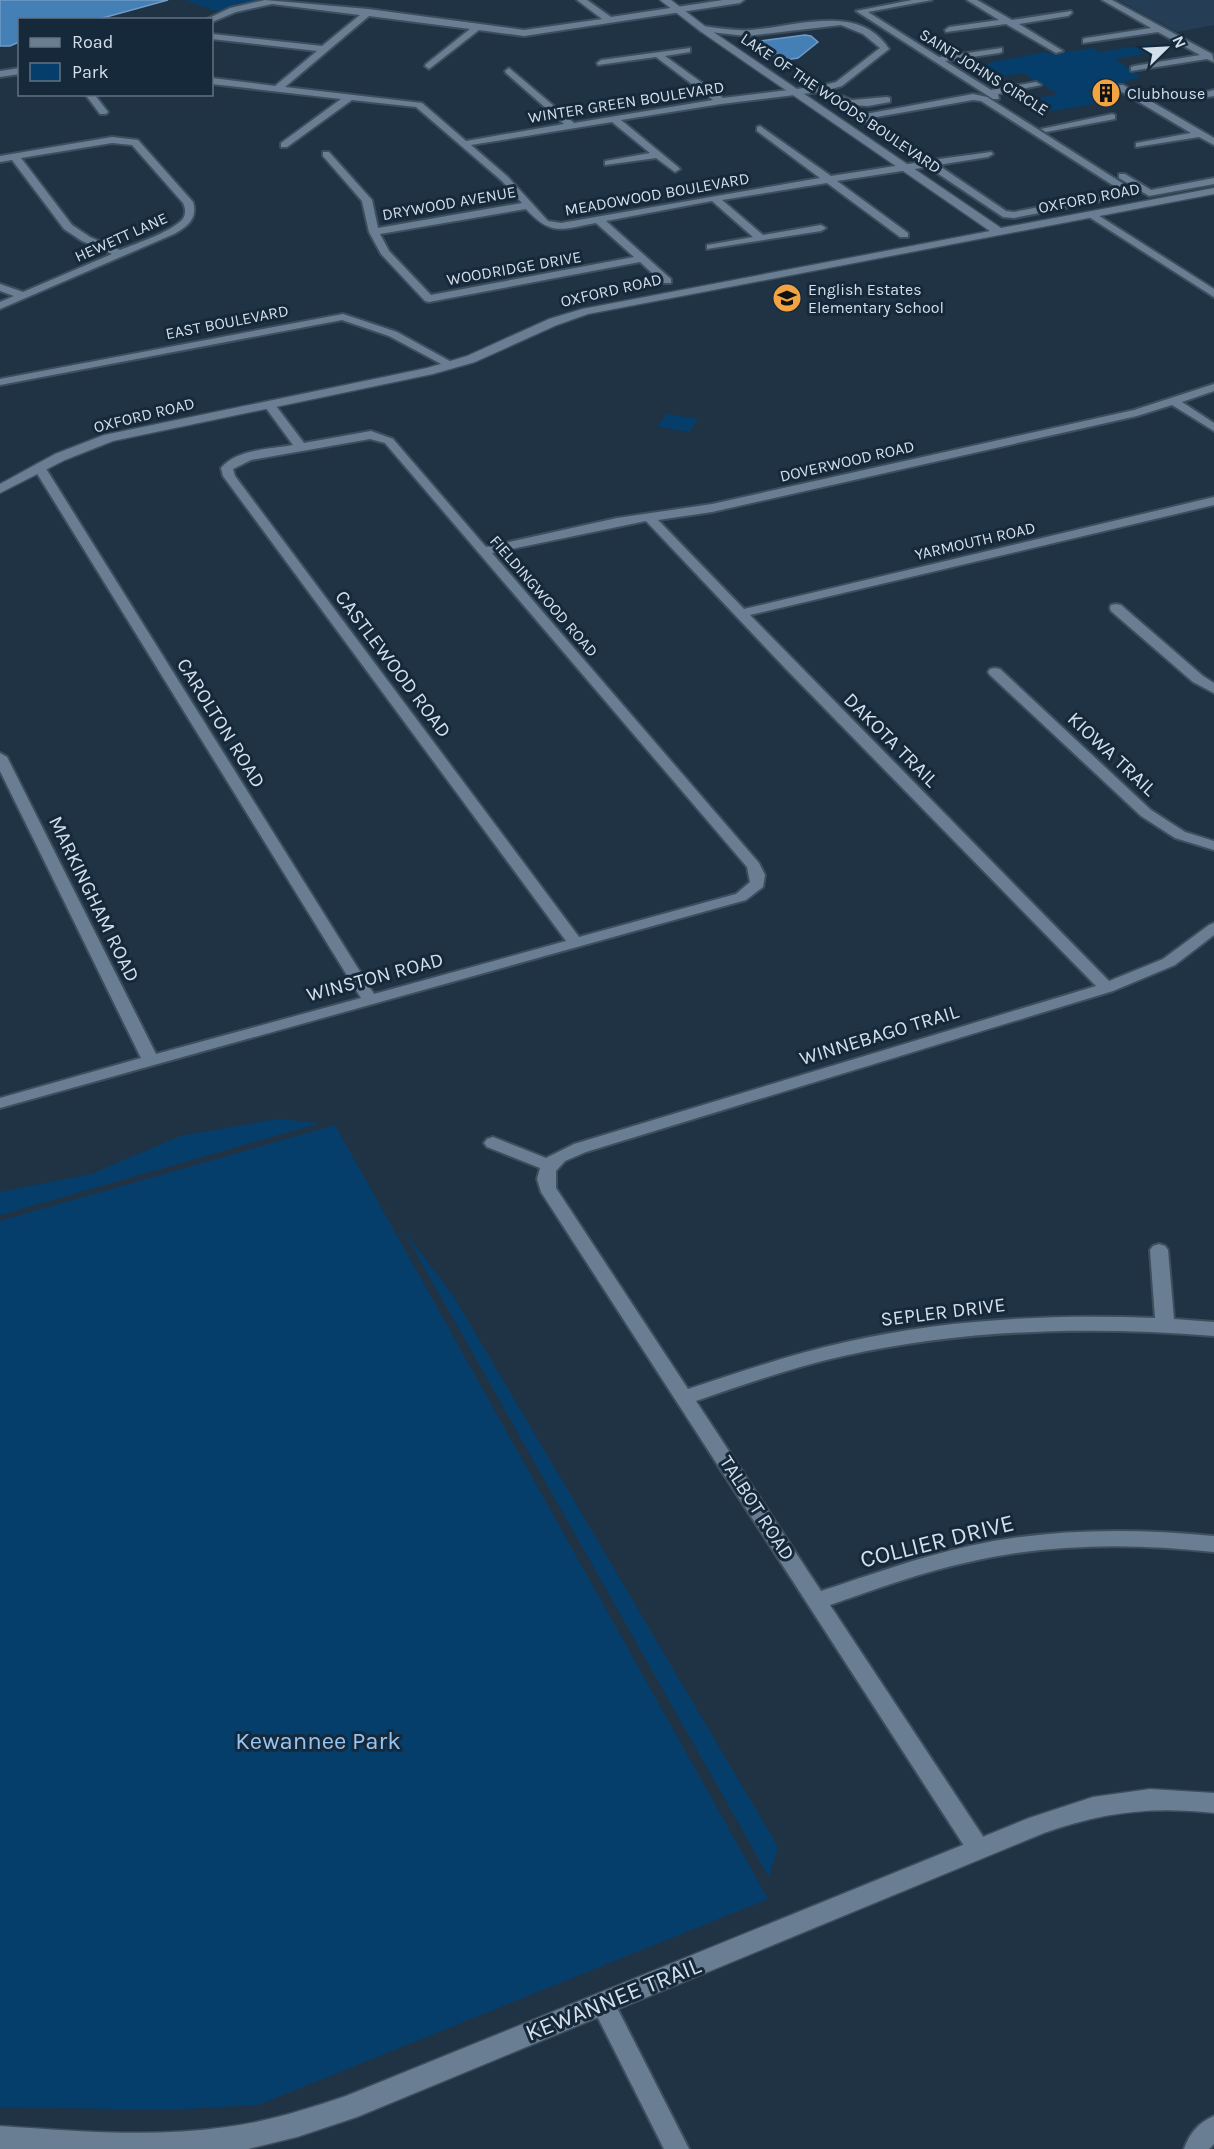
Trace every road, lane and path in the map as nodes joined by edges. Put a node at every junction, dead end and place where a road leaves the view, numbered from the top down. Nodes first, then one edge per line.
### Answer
1 (581, 0) edge
2 (665, 0) edge
3 (740, 0) edge
4 (928, 0) edge
5 (971, 0) edge
6 (1106, 0) edge
7 (713, 2) edge
8 (676, 9) junction
9 (368, 12) junction
10 (1068, 14) dead end
11 (213, 18) edge
12 (608, 19) junction
13 (1008, 22) junction
14 (477, 27) junction
15 (703, 29) junction
16 (1160, 29) junction
17 (949, 30) dead end
18 (213, 36) edge
19 (1086, 41) dead end
20 (324, 49) junction
21 (687, 50) dead end
22 (999, 50) dead end
23 (1059, 51) dead end
24 (658, 55) junction
25 (1211, 57) edge
26 (936, 60) junction
27 (601, 63) dead end
28 (429, 66) dead end
29 (1134, 69) dead end
30 (18, 71) edge
31 (509, 71) dead end
32 (0, 74) edge
33 (213, 81) edge
34 (1036, 85) dead end
35 (1120, 87) dead end
36 (277, 88) junction
37 (820, 89) junction
38 (796, 92) junction
39 (991, 93) junction
40 (1214, 93) edge
41 (91, 96) edge
42 (351, 96) junction
43 (1189, 97) dead end
44 (903, 98) dead end
45 (721, 100) junction
46 (103, 112) dead end
47 (1112, 117) dead end
48 (615, 120) junction
49 (572, 126) junction
50 (760, 129) dead end
51 (1046, 129) junction
52 (1214, 129) edge
53 (1199, 133) junction
54 (1214, 142) edge
55 (462, 144) junction
56 (1139, 145) dead end
57 (284, 146) dead end
58 (326, 154) dead end
59 (988, 154) dead end
60 (656, 155) junction
61 (14, 156) junction
62 (0, 159) edge
63 (608, 163) dead end
64 (930, 164) junction
65 (906, 168) junction
66 (675, 169) dead end
67 (832, 181) junction
68 (1214, 181) edge
69 (1214, 191) edge
70 (1149, 193) junction
71 (714, 198) junction
72 (1162, 201) junction
73 (530, 205) junction
74 (1093, 215) junction
75 (599, 220) junction
76 (820, 228) dead end
77 (374, 232) junction
78 (999, 232) junction
79 (904, 235) dead end
80 (762, 239) junction
81 (711, 247) dead end
82 (121, 254) junction
83 (642, 260) junction
84 (667, 281) dead end
85 (0, 287) edge
86 (1214, 294) edge
87 (24, 296) junction
88 (0, 306) edge
89 (451, 365) junction
90 (0, 382) edge
91 (1214, 387) edge
92 (1172, 400) junction
93 (269, 404) junction
94 (1214, 428) edge
95 (302, 447) junction
96 (39, 467) junction
97 (0, 489) edge
98 (1214, 501) edge
99 (649, 517) junction
100 (484, 551) junction
101 (1116, 608) dead end
102 (743, 613) junction
103 (995, 672) dead end
104 (1214, 689) edge
105 (0, 757) edge
106 (1214, 846) edge
107 (758, 884) joint
108 (1214, 928) edge
109 (576, 944) junction
110 (1107, 988) junction
111 (370, 1000) junction
112 (151, 1061) junction
113 (0, 1103) edge
114 (493, 1143) dead end
115 (548, 1165) junction
116 (1159, 1250) dead end
117 (1165, 1324) junction
118 (1214, 1329) edge
119 (685, 1397) junction
120 (1214, 1544) edge
121 (817, 1601) junction
122 (1214, 1803) edge
123 (978, 1848) junction
124 (603, 2004) junction
125 (1214, 2128) edge
126 (0, 2139) edge
127 (677, 2149) edge
128 (1196, 2149) edge

1 - 12 street
2 - 8 street, LAKE OF THE WOODS BOULEVARD
3 - 7 street
4 - 26 street, SAINT JOHNS CIRCLE
5 - 13 street
6 - 16 street
7 - 8 street
8 - 12 street
8 - 15 street, LAKE OF THE WOODS BOULEVARD
9 - 11 street
9 - 14 street
9 - 20 street
10 - 13 street
12 - 14 street
13 - 17 street
13 - 23 street
14 - 28 street
15 - 37 street, WINTER GREEN BOULEVARD
15 - 38 street, LAKE OF THE WOODS BOULEVARD
16 - 19 street
16 - 25 street
18 - 20 street
20 - 36 street
21 - 24 street
22 - 26 street
24 - 27 street
24 - 45 street
25 - 29 street
26 - 39 street, SAINT JOHNS CIRCLE
30 - 32 street
31 - 49 street
33 - 36 street, MEADOWOOD BOULEVARD
34 - 39 street
35 - 53 street
36 - 42 street, MEADOWOOD BOULEVARD
37 - 38 street, WINTER GREEN BOULEVARD
37 - 44 street
38 - 45 street, WINTER GREEN BOULEVARD
38 - 65 street, LAKE OF THE WOODS BOULEVARD
39 - 51 street, SAINT JOHNS CIRCLE
40 - 43 street
41 - 46 street
42 - 55 street, MEADOWOOD BOULEVARD
42 - 57 street
45 - 48 street, WINTER GREEN BOULEVARD
47 - 51 street
48 - 49 street, WINTER GREEN BOULEVARD
48 - 60 street
49 - 55 street, WINTER GREEN BOULEVARD
50 - 67 street
51 - 70 street, SAINT JOHNS CIRCLE
52 - 53 street
53 - 54 street
53 - 56 street
55 - 73 street, MEADOWOOD BOULEVARD
58 - 77 street, WOODRIDGE DRIVE
59 - 64 street, MEADOWOOD BOULEVARD
60 - 63 street
60 - 66 street
61 - 62 street
61 - 82 street
61 - 82 street, HEWETT LANE
64 - 64 street
64 - 65 street, MEADOWOOD BOULEVARD
65 - 67 street, MEADOWOOD BOULEVARD
65 - 78 street, LAKE OF THE WOODS BOULEVARD
67 - 71 street, MEADOWOOD BOULEVARD
67 - 79 street
68 - 70 street
69 - 72 street, OXFORD ROAD
70 - 72 street, SAINT JOHNS CIRCLE
71 - 75 street, MEADOWOOD BOULEVARD
71 - 80 street
72 - 74 street, OXFORD ROAD
73 - 75 street, MEADOWOOD BOULEVARD
73 - 77 street, DRYWOOD AVENUE
74 - 78 street, OXFORD ROAD
74 - 86 street
75 - 83 street
76 - 80 street
77 - 83 street, WOODRIDGE DRIVE
78 - 89 street, OXFORD ROAD
80 - 81 street
82 - 87 street, HEWETT LANE
83 - 84 street
85 - 87 street
87 - 88 street, HEWETT LANE
89 - 90 street, EAST BOULEVARD
89 - 93 street, OXFORD ROAD
91 - 92 street, DOVERWOOD ROAD
92 - 94 street
92 - 99 street, DOVERWOOD ROAD
93 - 95 street
93 - 96 street, OXFORD ROAD
95 - 100 street, FIELDINGWOOD ROAD
95 - 109 street, CASTLEWOOD ROAD
96 - 97 street, OXFORD ROAD
96 - 111 street, CAROLTON ROAD
98 - 102 street, YARMOUTH ROAD
99 - 100 street, DOVERWOOD ROAD
99 - 102 street, DAKOTA TRAIL
100 - 107 street, FIELDINGWOOD ROAD
101 - 104 street
102 - 110 street, DAKOTA TRAIL
103 - 106 street, KIOWA TRAIL
105 - 112 street, MARKINGHAM ROAD
107 - 109 street, WINSTON ROAD
108 - 110 street, WINNEBAGO TRAIL
109 - 111 street, WINSTON ROAD
110 - 115 street, WINNEBAGO TRAIL
111 - 112 street, WINSTON ROAD
112 - 113 street, WINSTON ROAD
114 - 115 street
115 - 119 street, TALBOT ROAD
116 - 117 street
117 - 118 street, SEPLER DRIVE
117 - 119 street, SEPLER DRIVE
119 - 121 street, TALBOT ROAD
120 - 121 street, COLLIER DRIVE
121 - 123 street, TALBOT ROAD
122 - 123 street, KEWANNEE TRAIL
123 - 124 street, KEWANNEE TRAIL
124 - 126 street, KEWANNEE TRAIL
124 - 127 street
125 - 128 street

